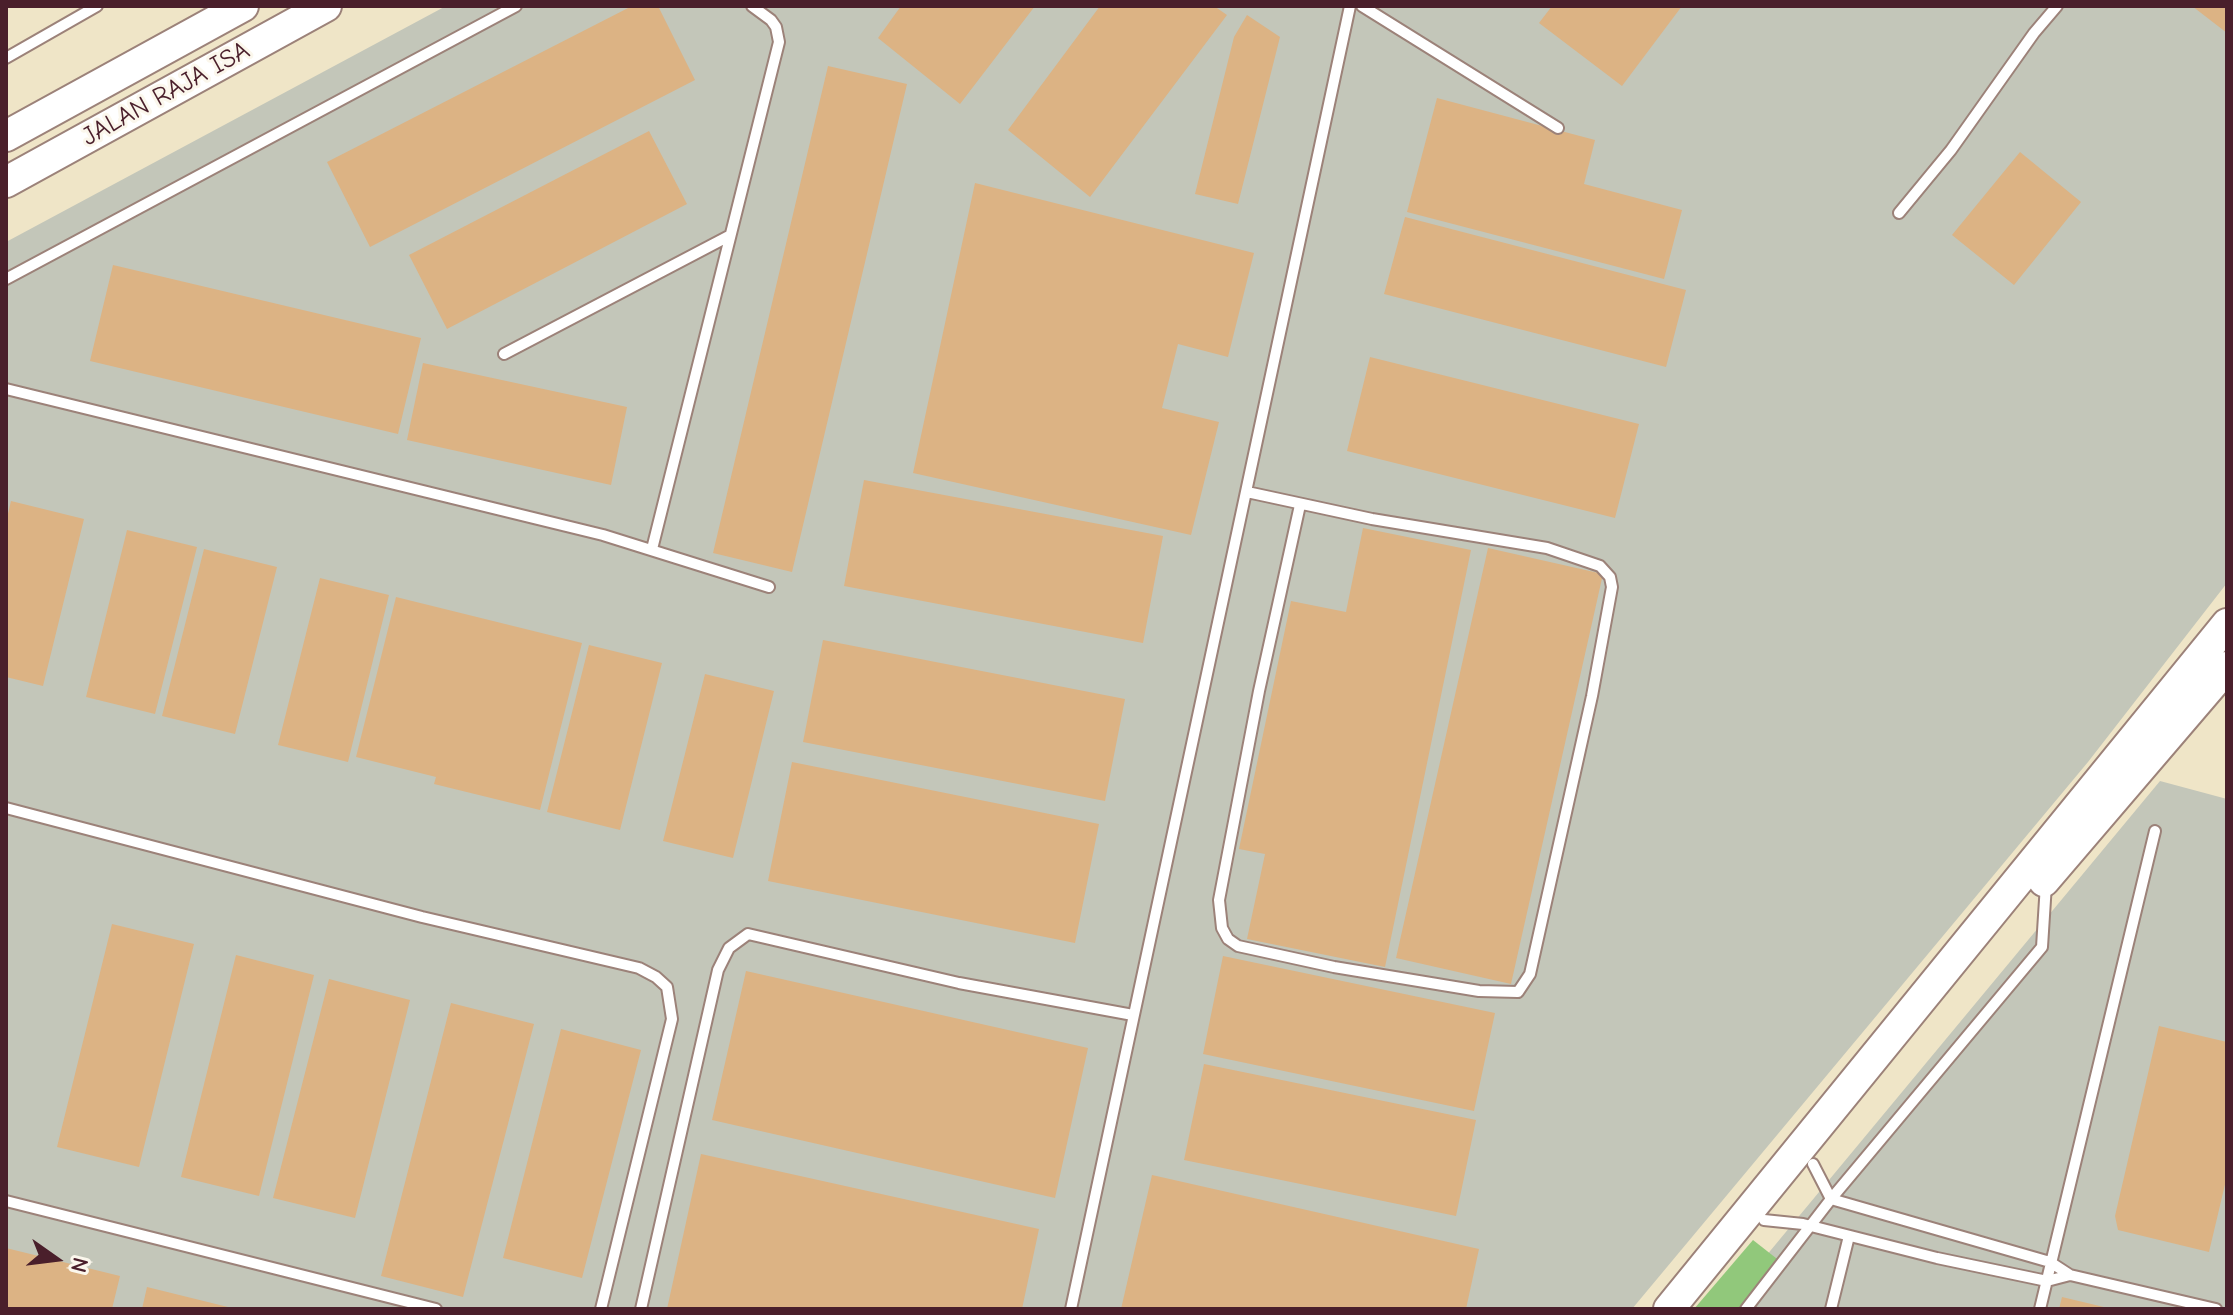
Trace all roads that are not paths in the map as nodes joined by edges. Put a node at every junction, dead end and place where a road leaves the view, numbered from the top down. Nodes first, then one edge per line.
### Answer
1 (97, 6) edge
2 (243, 6) edge
3 (326, 6) edge
4 (516, 6) edge
5 (752, 6) edge
6 (1350, 6) edge
7 (1362, 6) edge
8 (2057, 6) edge
9 (6, 58) edge
10 (1558, 128) dead end
11 (6, 136) edge
12 (6, 182) edge
13 (1899, 213) dead end
14 (729, 236) junction
15 (6, 279) edge
16 (504, 354) dead end
17 (6, 389) edge
18 (1247, 492) junction
19 (1300, 505) junction
20 (652, 549) junction
21 (769, 587) dead end
22 (2227, 624) edge
23 (2227, 667) edge
24 (6, 808) edge
25 (2155, 831) dead end
26 (2046, 878) junction
27 (1133, 1015) junction
28 (1808, 1154) junction
29 (1831, 1199) junction
30 (6, 1201) edge
31 (1758, 1215) junction
32 (1810, 1226) junction
33 (1849, 1236) junction
34 (2050, 1262) junction
35 (2070, 1275) junction
36 (2047, 1281) junction
37 (436, 1309) edge
38 (601, 1309) edge
39 (641, 1309) edge
40 (1071, 1309) edge
41 (1669, 1309) edge
42 (1692, 1309) edge
43 (1746, 1309) edge
44 (1831, 1309) edge
45 (2040, 1309) edge
46 (2216, 1309) edge

1 - 9 lane
2 - 11 main road, JALAN RAJA ISA
3 - 12 main road, JALAN RAJA ISA
4 - 15 lane
5 - 14 lane
6 - 18 lane
7 - 10 lane
8 - 13 lane
14 - 16 lane
14 - 20 lane
17 - 20 lane
18 - 19 lane
18 - 27 lane
19 - 19 lane
20 - 21 lane
22 - 28 main road
23 - 26 main road
24 - 38 lane
25 - 34 lane
26 - 28 main road
26 - 29 lane
27 - 39 lane
27 - 40 lane
28 - 29 lane
28 - 31 main road
29 - 32 lane
29 - 34 lane
30 - 37 lane
31 - 32 lane
31 - 41 main road
31 - 42 main road
32 - 33 lane
32 - 43 lane
33 - 36 lane
33 - 44 lane
34 - 35 lane
34 - 36 lane
35 - 36 lane
35 - 46 lane
36 - 45 lane

